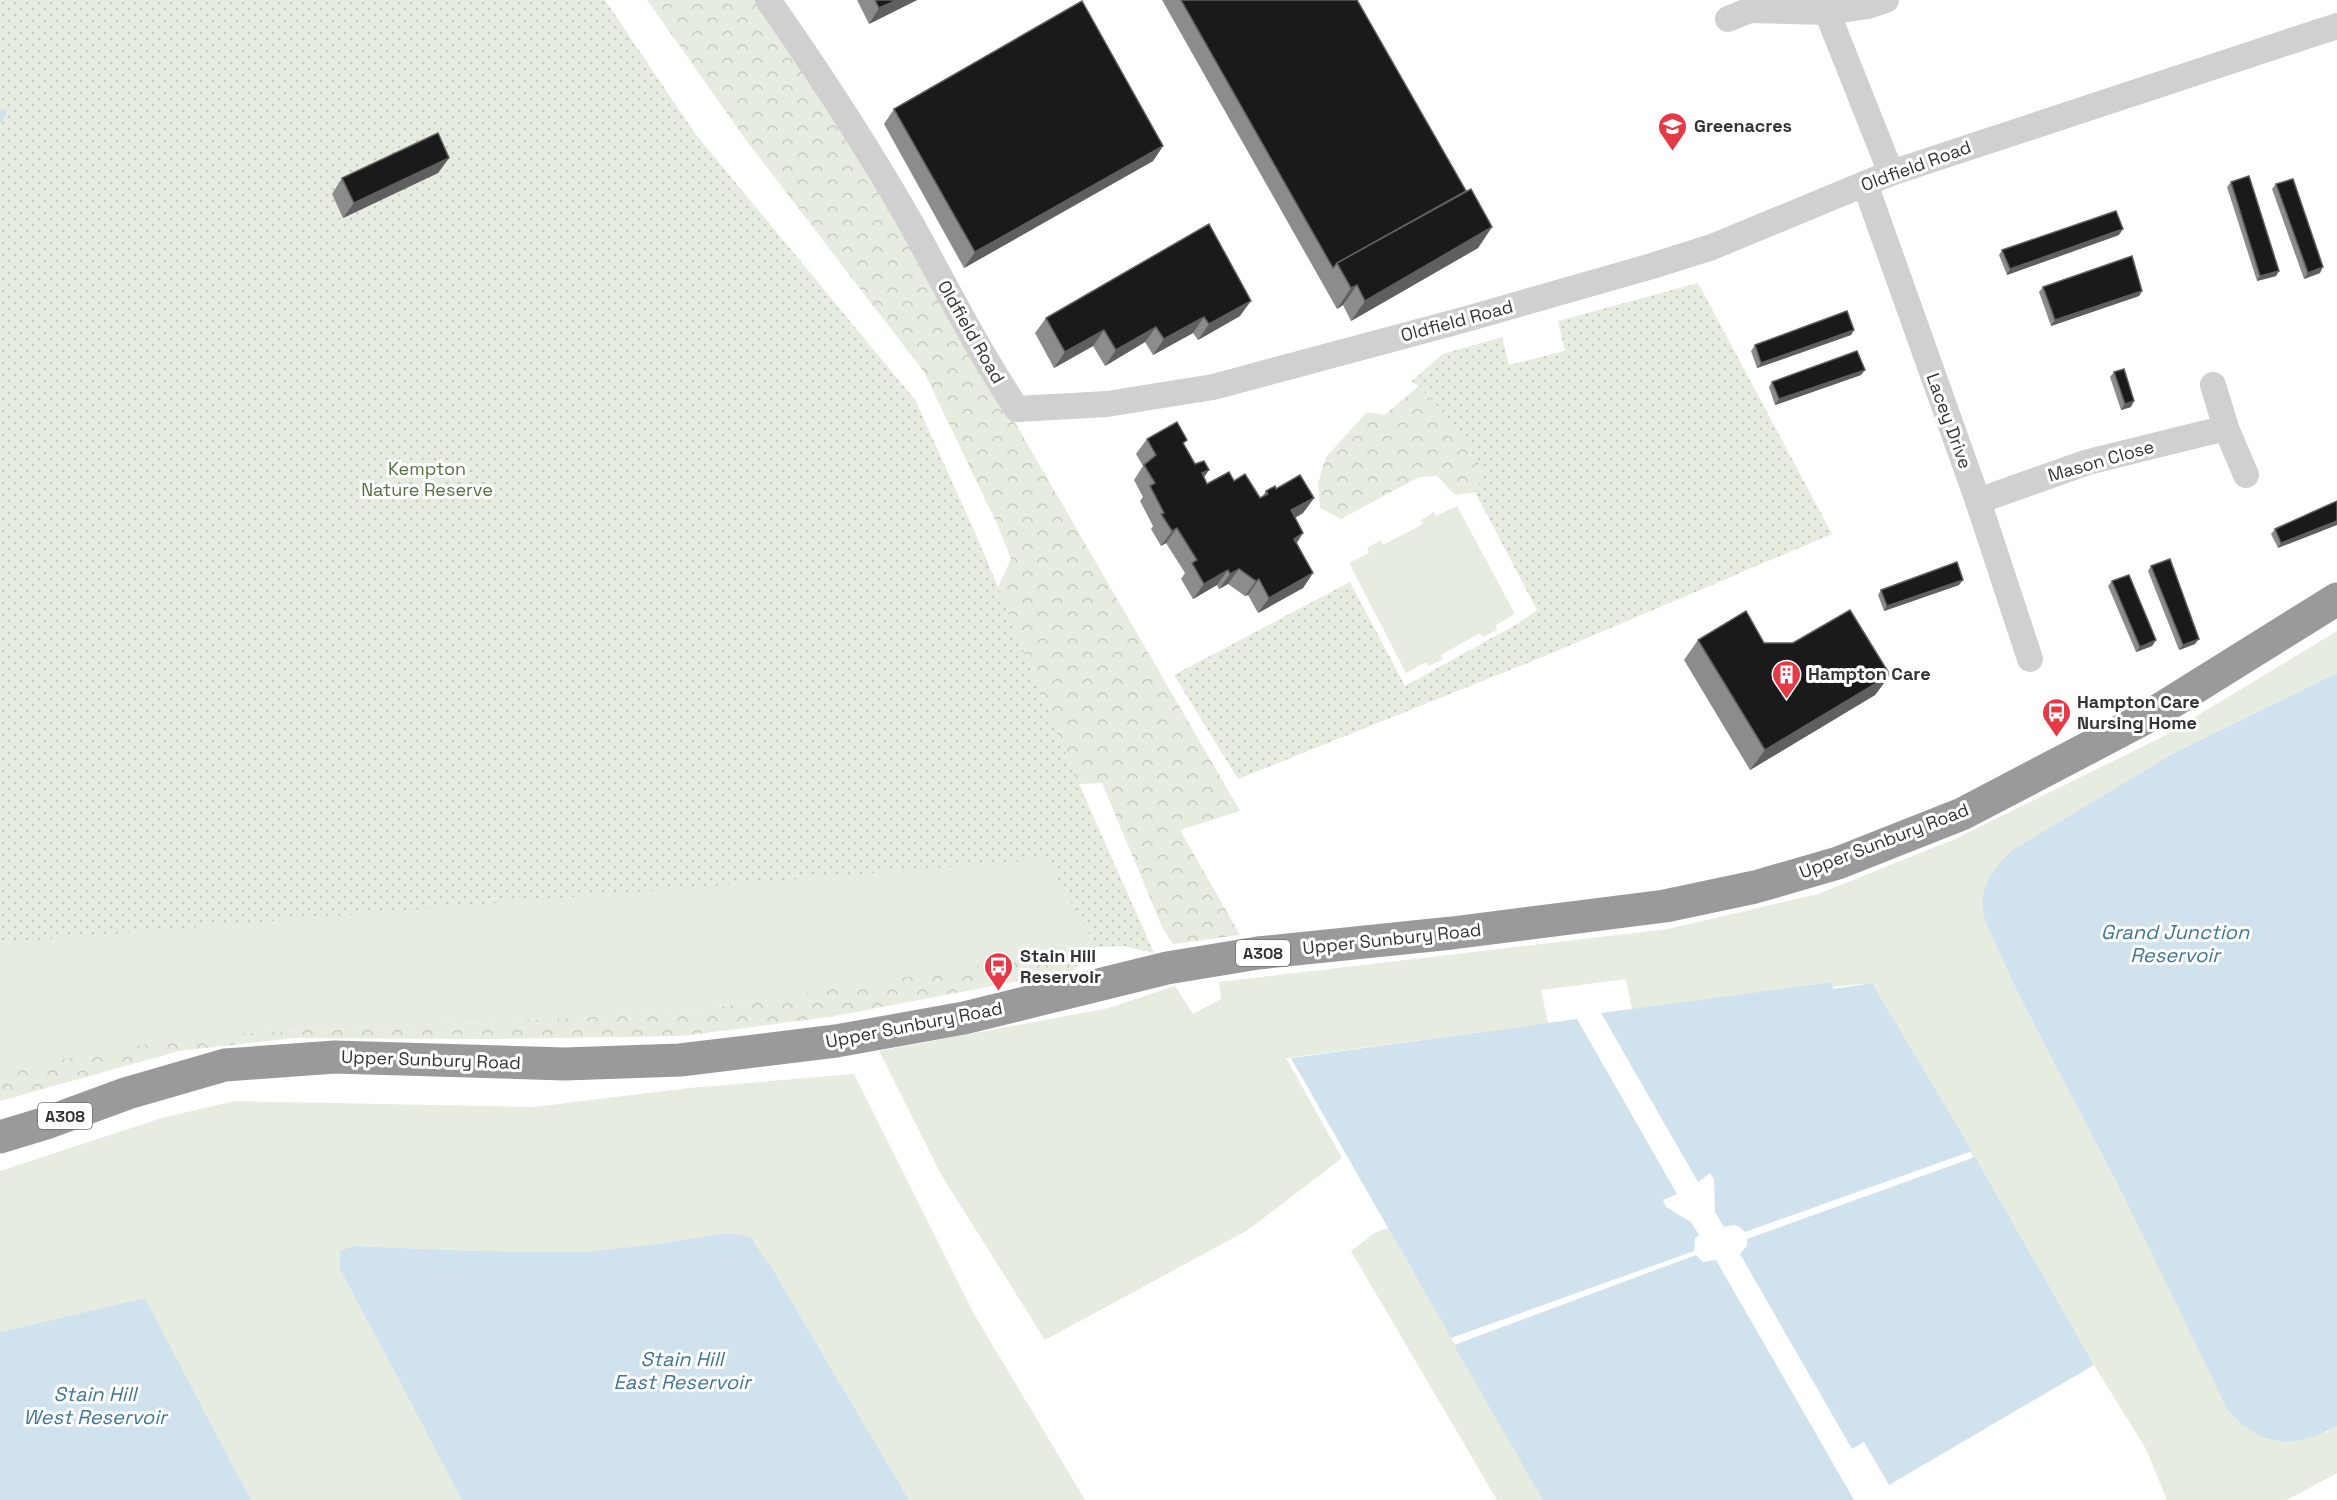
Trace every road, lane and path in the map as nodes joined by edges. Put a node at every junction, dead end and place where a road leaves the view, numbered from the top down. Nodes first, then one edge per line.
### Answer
1 (768, 0) edge
2 (1886, 0) edge
3 (1827, 12) junction
4 (1728, 19) dead end
5 (2337, 26) edge
6 (1891, 173) junction
7 (1865, 184) junction
8 (2213, 385) dead end
9 (2226, 428) junction
10 (2246, 475) dead end
11 (1978, 501) junction
12 (2337, 600) edge
13 (2030, 659) dead end
14 (0, 1137) edge

1 - 7 street, Oldfield Road
2 - 3 street
3 - 4 street
3 - 6 street
5 - 6 street, Oldfield Road
6 - 7 street, Oldfield Road
7 - 11 street, Lacey Drive
8 - 9 street
9 - 10 street
9 - 11 street, Mason Close
11 - 13 street, Lacey Drive
12 - 14 highway, Upper Sunbury Road / A308

